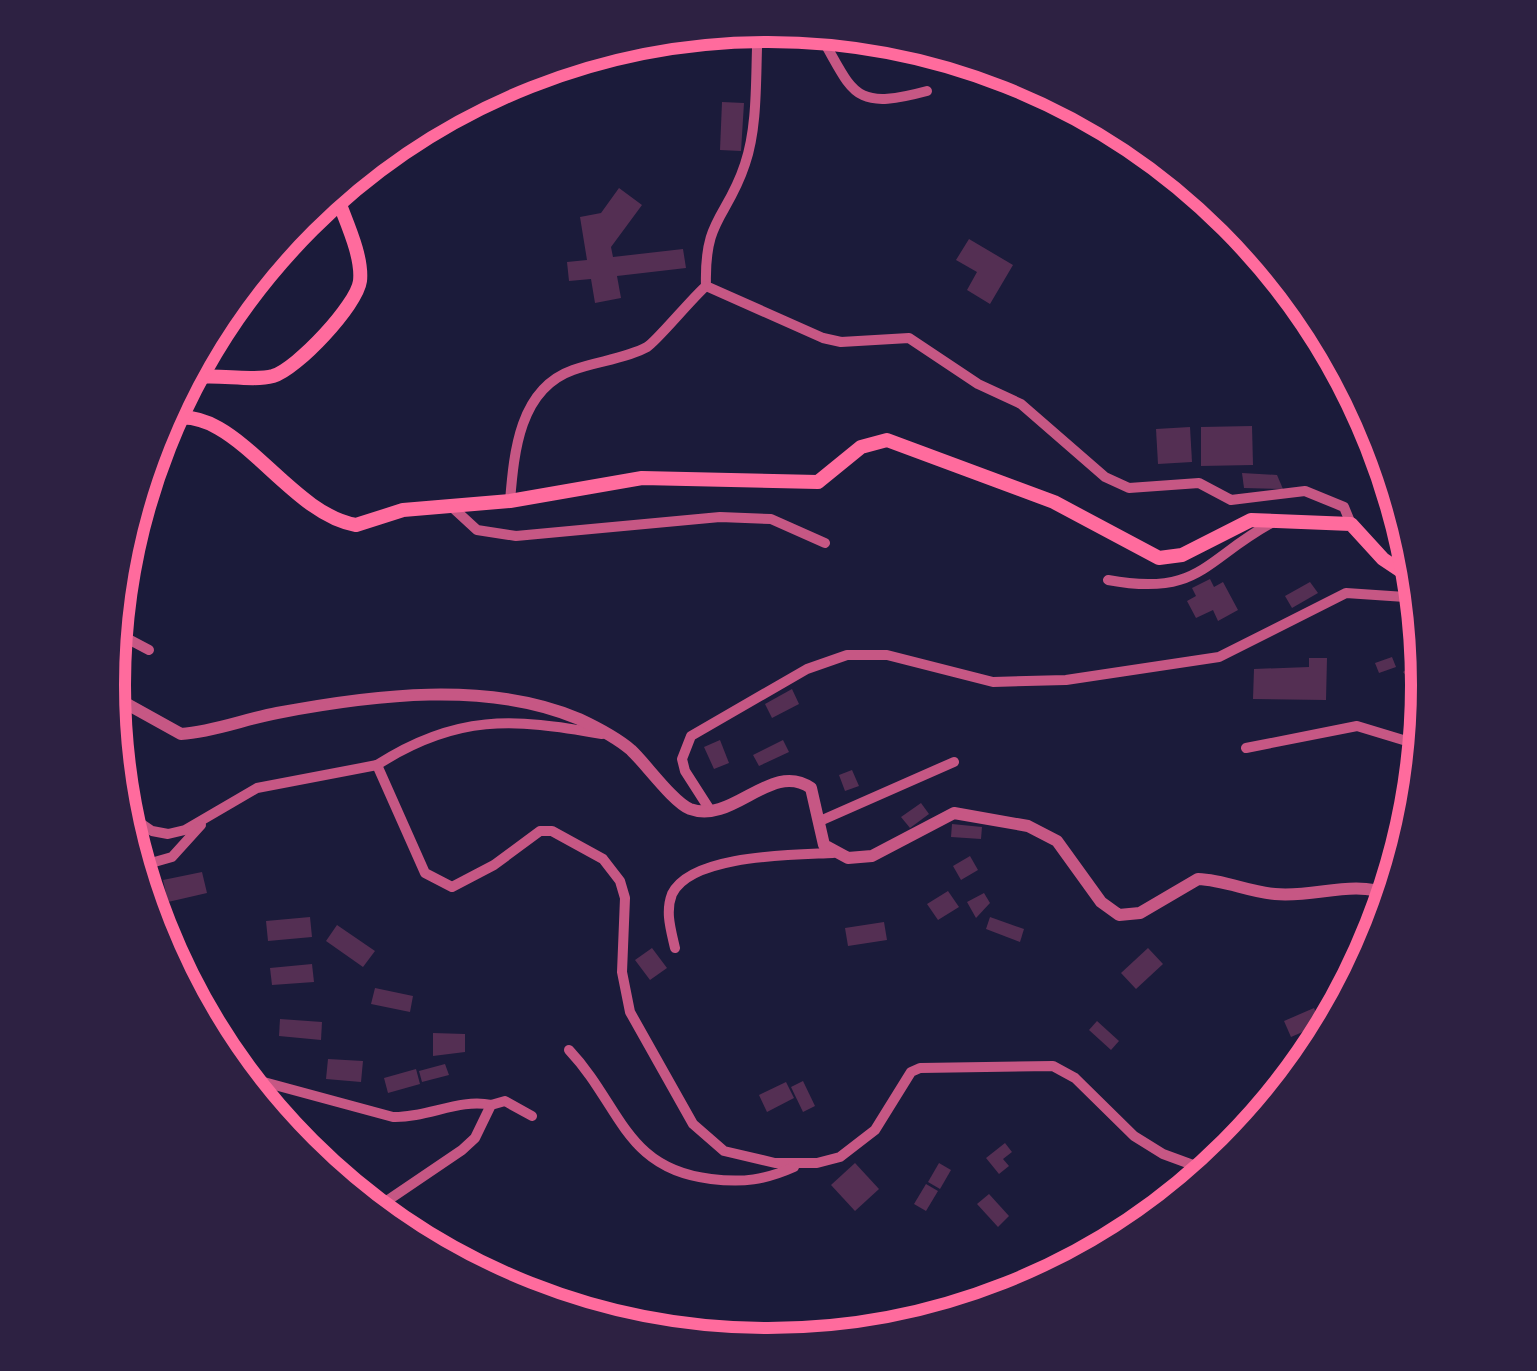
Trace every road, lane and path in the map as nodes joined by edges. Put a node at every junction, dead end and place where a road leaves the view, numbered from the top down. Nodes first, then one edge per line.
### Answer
1 (757, 43) edge
2 (828, 46) edge
3 (927, 91) dead end
4 (340, 207) edge
5 (706, 286) junction
6 (206, 374) edge
7 (184, 419) edge
8 (510, 501) junction
9 (452, 508) junction
10 (1279, 519) junction
11 (1351, 524) junction
12 (825, 543) dead end
13 (1401, 571) edge
14 (1108, 580) dead end
15 (1405, 596) edge
16 (127, 639) edge
17 (150, 650) dead end
18 (126, 703) edge
19 (608, 735) junction
20 (1409, 742) edge
21 (1246, 748) dead end
22 (954, 762) dead end
23 (377, 765) junction
24 (710, 810) junction
25 (208, 816) junction
26 (820, 820) junction
27 (141, 823) edge
28 (832, 853) junction
29 (151, 863) edge
30 (1378, 890) edge
31 (675, 948) dead end
32 (569, 1050) dead end
33 (262, 1081) edge
34 (491, 1106) junction
35 (532, 1116) dead end
36 (799, 1164) junction
37 (1195, 1166) edge
38 (385, 1202) edge

1 - 5 street
2 - 3 street
4 - 6 main road
5 - 8 street
5 - 11 street
7 - 9 main road
8 - 9 main road
8 - 10 main road
9 - 12 street
10 - 11 main road
10 - 14 street
11 - 13 main road
15 - 24 street
16 - 17 street
18 - 19 street
19 - 23 street
19 - 24 street
20 - 21 street
22 - 26 street
23 - 25 street
23 - 36 street
24 - 26 street
25 - 27 street
25 - 29 street
26 - 28 street
28 - 30 street
28 - 31 street
32 - 36 street
33 - 34 street
34 - 35 street
34 - 38 street
36 - 37 street

